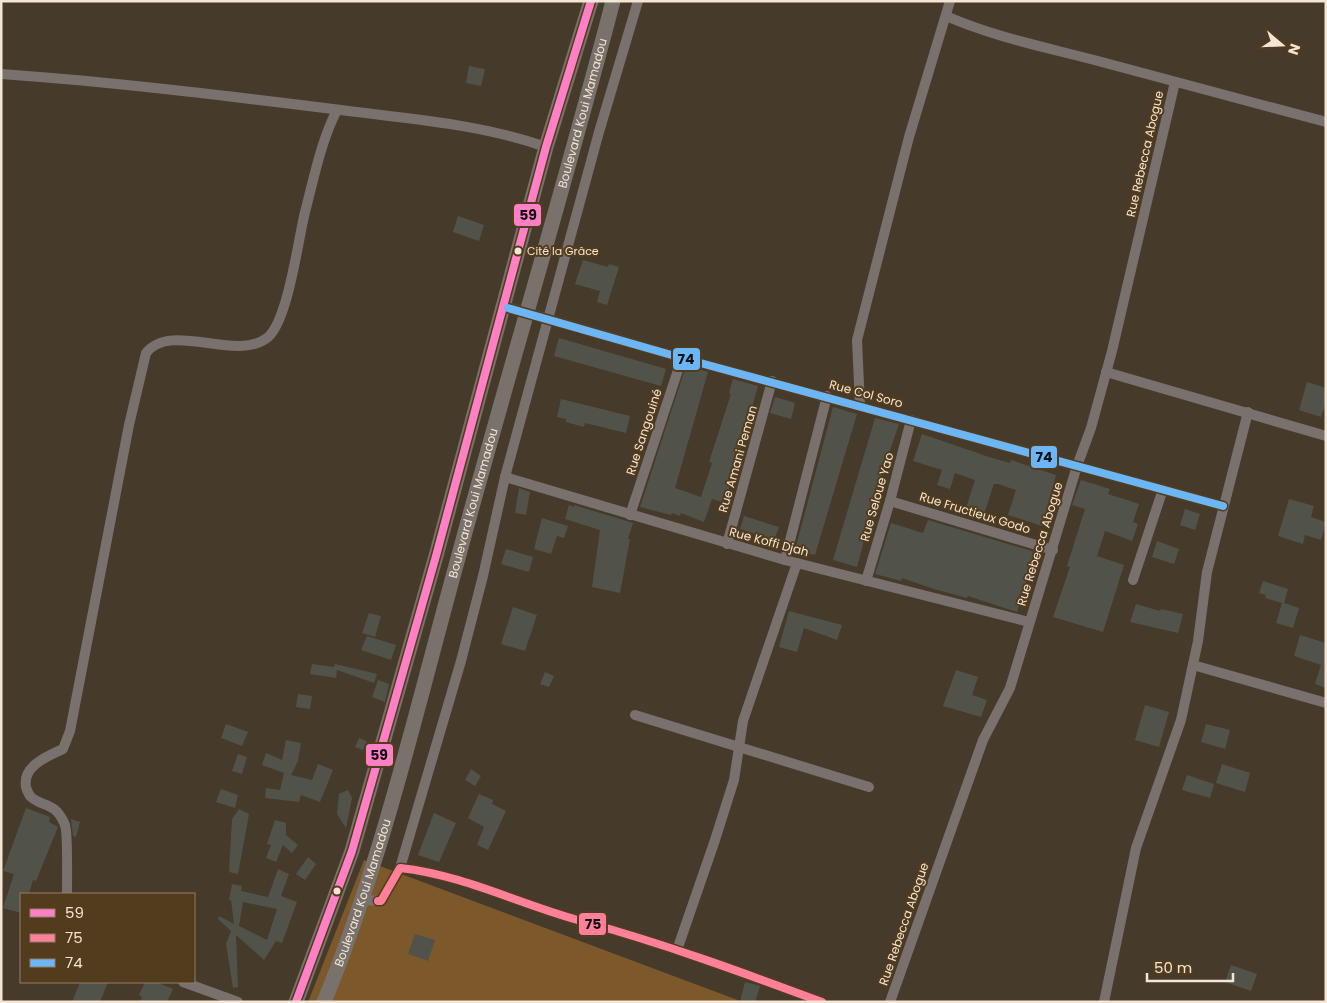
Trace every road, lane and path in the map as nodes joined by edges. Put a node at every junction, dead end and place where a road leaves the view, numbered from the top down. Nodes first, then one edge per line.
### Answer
1 (591, 1) edge
2 (613, 1) edge
3 (638, 1) edge
4 (950, 1) edge
5 (946, 16) junction
6 (1, 74) edge
7 (1175, 82) junction
8 (337, 110) junction
9 (1326, 122) edge
10 (546, 147) junction
11 (573, 155) junction
12 (503, 306) junction
13 (528, 313) junction
14 (549, 320) junction
15 (682, 358) junction
16 (1106, 372) junction
17 (772, 381) junction
18 (827, 396) junction
19 (860, 406) junction
20 (1248, 412) junction
21 (911, 420) junction
22 (1326, 436) edge
23 (1077, 466) junction
24 (504, 477) junction
25 (1163, 489) junction
26 (890, 501) junction
27 (1223, 506) junction
28 (630, 515) junction
29 (727, 544) junction
30 (1053, 550) junction
31 (785, 560) junction
32 (797, 563) junction
33 (1133, 580) dead end
34 (866, 581) junction
35 (1029, 622) junction
36 (1193, 666) junction
37 (1326, 703) edge
38 (634, 714) dead end
39 (740, 745) junction
40 (868, 787) dead end
41 (400, 868) junction
42 (67, 893) edge
43 (364, 900) junction
44 (677, 950) junction
45 (186, 983) edge
46 (238, 1002) edge
47 (296, 1002) edge
48 (324, 1002) edge
49 (822, 1002) edge
50 (890, 1002) edge
51 (1104, 1002) edge

1 - 10 main road, Boulevard Koui Mamadou
2 - 11 main road, Boulevard Koui Mamadou
3 - 14 street
4 - 5 street
5 - 7 street
5 - 19 street
6 - 8 street
7 - 9 street
7 - 16 street, Rue Rebecca Abogue
8 - 10 street
8 - 42 street
10 - 11 main road
10 - 12 main road, Boulevard Koui Mamadou
11 - 13 main road, Boulevard Koui Mamadou
12 - 13 street, Rue Col Soro
12 - 47 main road, Boulevard Koui Mamadou
13 - 14 street, Rue Col Soro
13 - 43 main road, Boulevard Koui Mamadou
14 - 15 street, Rue Col Soro
14 - 24 street
15 - 17 street, Rue Col Soro
15 - 28 street, Rue Sangouiné
16 - 20 street
16 - 23 street, Rue Rebecca Abogue
17 - 18 street, Rue Col Soro
17 - 29 street, Rue Amani Peman
18 - 19 street, Rue Col Soro
18 - 31 street
19 - 21 street, Rue Col Soro
20 - 22 street
20 - 27 street
21 - 23 street, Rue Col Soro
21 - 26 street, Rue Seloue Yao
23 - 25 street, Rue Col Soro
23 - 30 street, Rue Rebecca Abogue
24 - 28 street, Rue Koffi Djah
24 - 41 street
25 - 27 street, Rue Col Soro
25 - 33 street
26 - 30 street, Rue Fructieux Godo
26 - 34 street, Rue Seloue Yao
27 - 36 street
28 - 29 street, Rue Koffi Djah
29 - 31 street, Rue Koffi Djah
30 - 35 street, Rue Rebecca Abogue
31 - 32 street, Rue Koffi Djah
32 - 34 street, Rue Koffi Djah
32 - 39 street
34 - 35 street, Rue Koffi Djah
35 - 50 street, Rue Rebecca Abogue
36 - 37 street
36 - 51 street
38 - 39 street
39 - 40 street
39 - 44 street
41 - 43 street
41 - 44 street
43 - 48 main road, Boulevard Koui Mamadou
44 - 49 street
45 - 46 street

